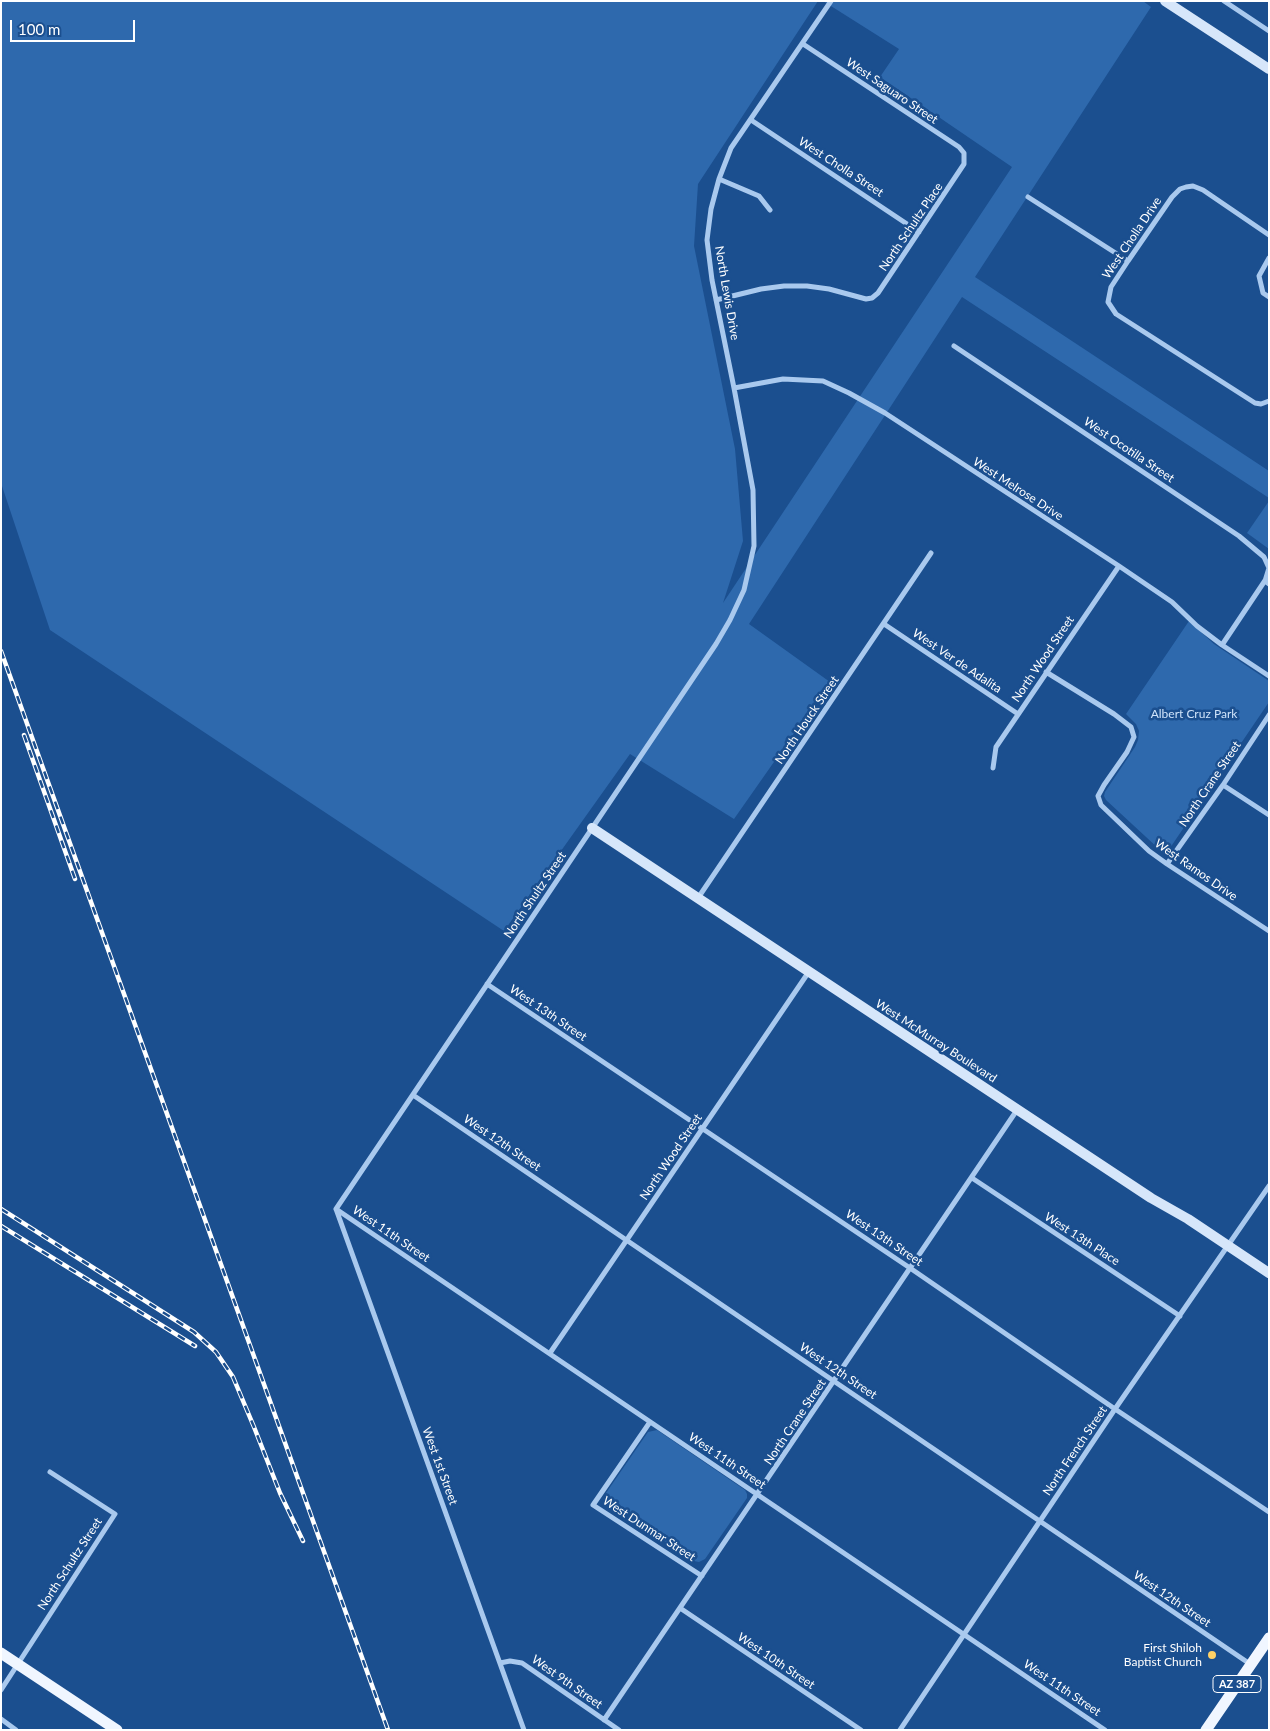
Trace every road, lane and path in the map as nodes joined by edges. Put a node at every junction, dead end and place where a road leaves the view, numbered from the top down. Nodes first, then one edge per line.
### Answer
1 (832, 1) edge
2 (1165, 1) edge
3 (1224, 1) edge
4 (1269, 31) edge
5 (803, 44) junction
6 (1269, 69) edge
7 (751, 120) junction
8 (965, 159) joint
9 (719, 179) junction
10 (1028, 197) dead end
11 (770, 210) dead end
12 (919, 232) junction
13 (1269, 235) edge
14 (1269, 258) edge
15 (1128, 261) junction
16 (1269, 297) edge
17 (716, 300) junction
18 (954, 346) dead end
19 (734, 388) junction
20 (1269, 401) edge
21 (931, 553) dead end
22 (1119, 566) junction
23 (1269, 575) edge
24 (1267, 583) edge
25 (744, 590) joint
26 (884, 624) junction
27 (1222, 645) junction
28 (1046, 672) junction
29 (1269, 676) edge
30 (1018, 714) junction
31 (1269, 715) edge
32 (993, 768) dead end
33 (1223, 786) junction
34 (1269, 816) edge
35 (592, 828) junction
36 (1167, 864) junction
37 (698, 898) junction
38 (1269, 931) edge
39 (808, 973) junction
40 (487, 984) junction
41 (413, 1094) junction
42 (1018, 1110) junction
43 (702, 1128) junction
44 (972, 1178) junction
45 (1269, 1186) edge
46 (336, 1209) junction
47 (626, 1240) junction
48 (1228, 1246) junction
49 (910, 1268) junction
50 (1269, 1273) edge
51 (1180, 1316) junction
52 (550, 1353) junction
53 (835, 1380) junction
54 (1115, 1409) junction
55 (650, 1422) junction
56 (50, 1472) dead end
57 (758, 1494) junction
58 (1269, 1512) edge
59 (1040, 1522) junction
60 (702, 1576) junction
61 (680, 1608) junction
62 (964, 1634) junction
63 (1269, 1638) edge
64 (1, 1652) edge
65 (17, 1663) junction
66 (500, 1663) junction
67 (1250, 1664) junction
68 (1, 1690) edge
69 (1, 1720) edge
70 (604, 1720) junction
71 (16, 1730) edge
72 (117, 1730) edge
73 (524, 1730) edge
74 (619, 1730) edge
75 (861, 1730) edge
76 (900, 1730) edge
77 (1105, 1730) edge
78 (1206, 1730) edge

1 - 5 street, North Lewis Drive
2 - 6 street
3 - 4 street
5 - 7 street, North Lewis Drive
5 - 8 street, West Saguaro Street
7 - 9 street, North Lewis Drive
7 - 12 street, West Cholla Street
8 - 12 street, North Schultz Place
9 - 11 street
9 - 17 street, North Lewis Drive
10 - 15 street
12 - 17 street, North Schultz Place
13 - 15 street, West Cholla Drive
14 - 16 street
15 - 20 street, West Cholla Drive
17 - 19 street, North Lewis Drive
18 - 24 street, West Ocotilla Street
19 - 22 street, West Melrose Drive
19 - 25 street, North Lewis Drive
21 - 26 street, North Houck Street
22 - 27 street, West Melrose Drive
22 - 28 street, North Wood Street
23 - 24 street
24 - 27 street
25 - 35 street, North Shultz Street
26 - 30 street, West Ver de Adalita
26 - 37 street, North Houck Street
27 - 29 street, West Melrose Drive
28 - 30 street, North Wood Street
28 - 36 street, West Ramos Drive
30 - 32 street, North Wood Street
31 - 33 street, North Crane Street
33 - 34 street
33 - 36 street, North Crane Street
35 - 37 street, West McMurray Boulevard
35 - 40 street, North Shultz Street
36 - 38 street, West Ramos Drive
37 - 39 street, West McMurray Boulevard
39 - 42 street, West McMurray Boulevard
39 - 43 street, North Wood Street
40 - 41 street, North Shultz Street
40 - 43 street, West 13th Street
41 - 46 street, North Shultz Street
41 - 47 street, West 12th Street
42 - 44 street, North Crane Street
42 - 48 street, West McMurray Boulevard
43 - 47 street, North Wood Street
43 - 49 street, West 13th Street
44 - 49 street, North Crane Street
44 - 51 street, West 13th Place
45 - 48 street, North French Street
46 - 52 street, West 11th Street
46 - 66 street, West 1st Street
47 - 52 street, North Wood Street
47 - 53 street, West 12th Street
48 - 50 street, West McMurray Boulevard
48 - 51 street, North French Street
49 - 53 street, North Crane Street
49 - 54 street, West 13th Street
51 - 54 street, North French Street
52 - 55 street, West 11th Street
53 - 57 street, North Crane Street
53 - 59 street, West 12th Street
54 - 58 street, West 13th Street
54 - 59 street, North French Street
55 - 57 street, West 11th Street
55 - 60 street, West Dunmar Street
56 - 65 street, North Schultz Street
57 - 60 street, North Crane Street
57 - 62 street, West 11th Street
59 - 62 street, North French Street
59 - 67 street, West 12th Street
60 - 61 street, North Crane Street
61 - 70 street, North Crane Street
61 - 75 street, West 10th Street
62 - 76 street, North French Street
62 - 77 street, West 11th Street
63 - 67 main road, AZ 387
64 - 65 main road
65 - 68 street, North Schultz Street
65 - 72 main road
66 - 70 street, West 9th Street
66 - 73 street, West 1st Street
67 - 78 main road, AZ 387
69 - 71 street
70 - 74 street, West 9th Street

